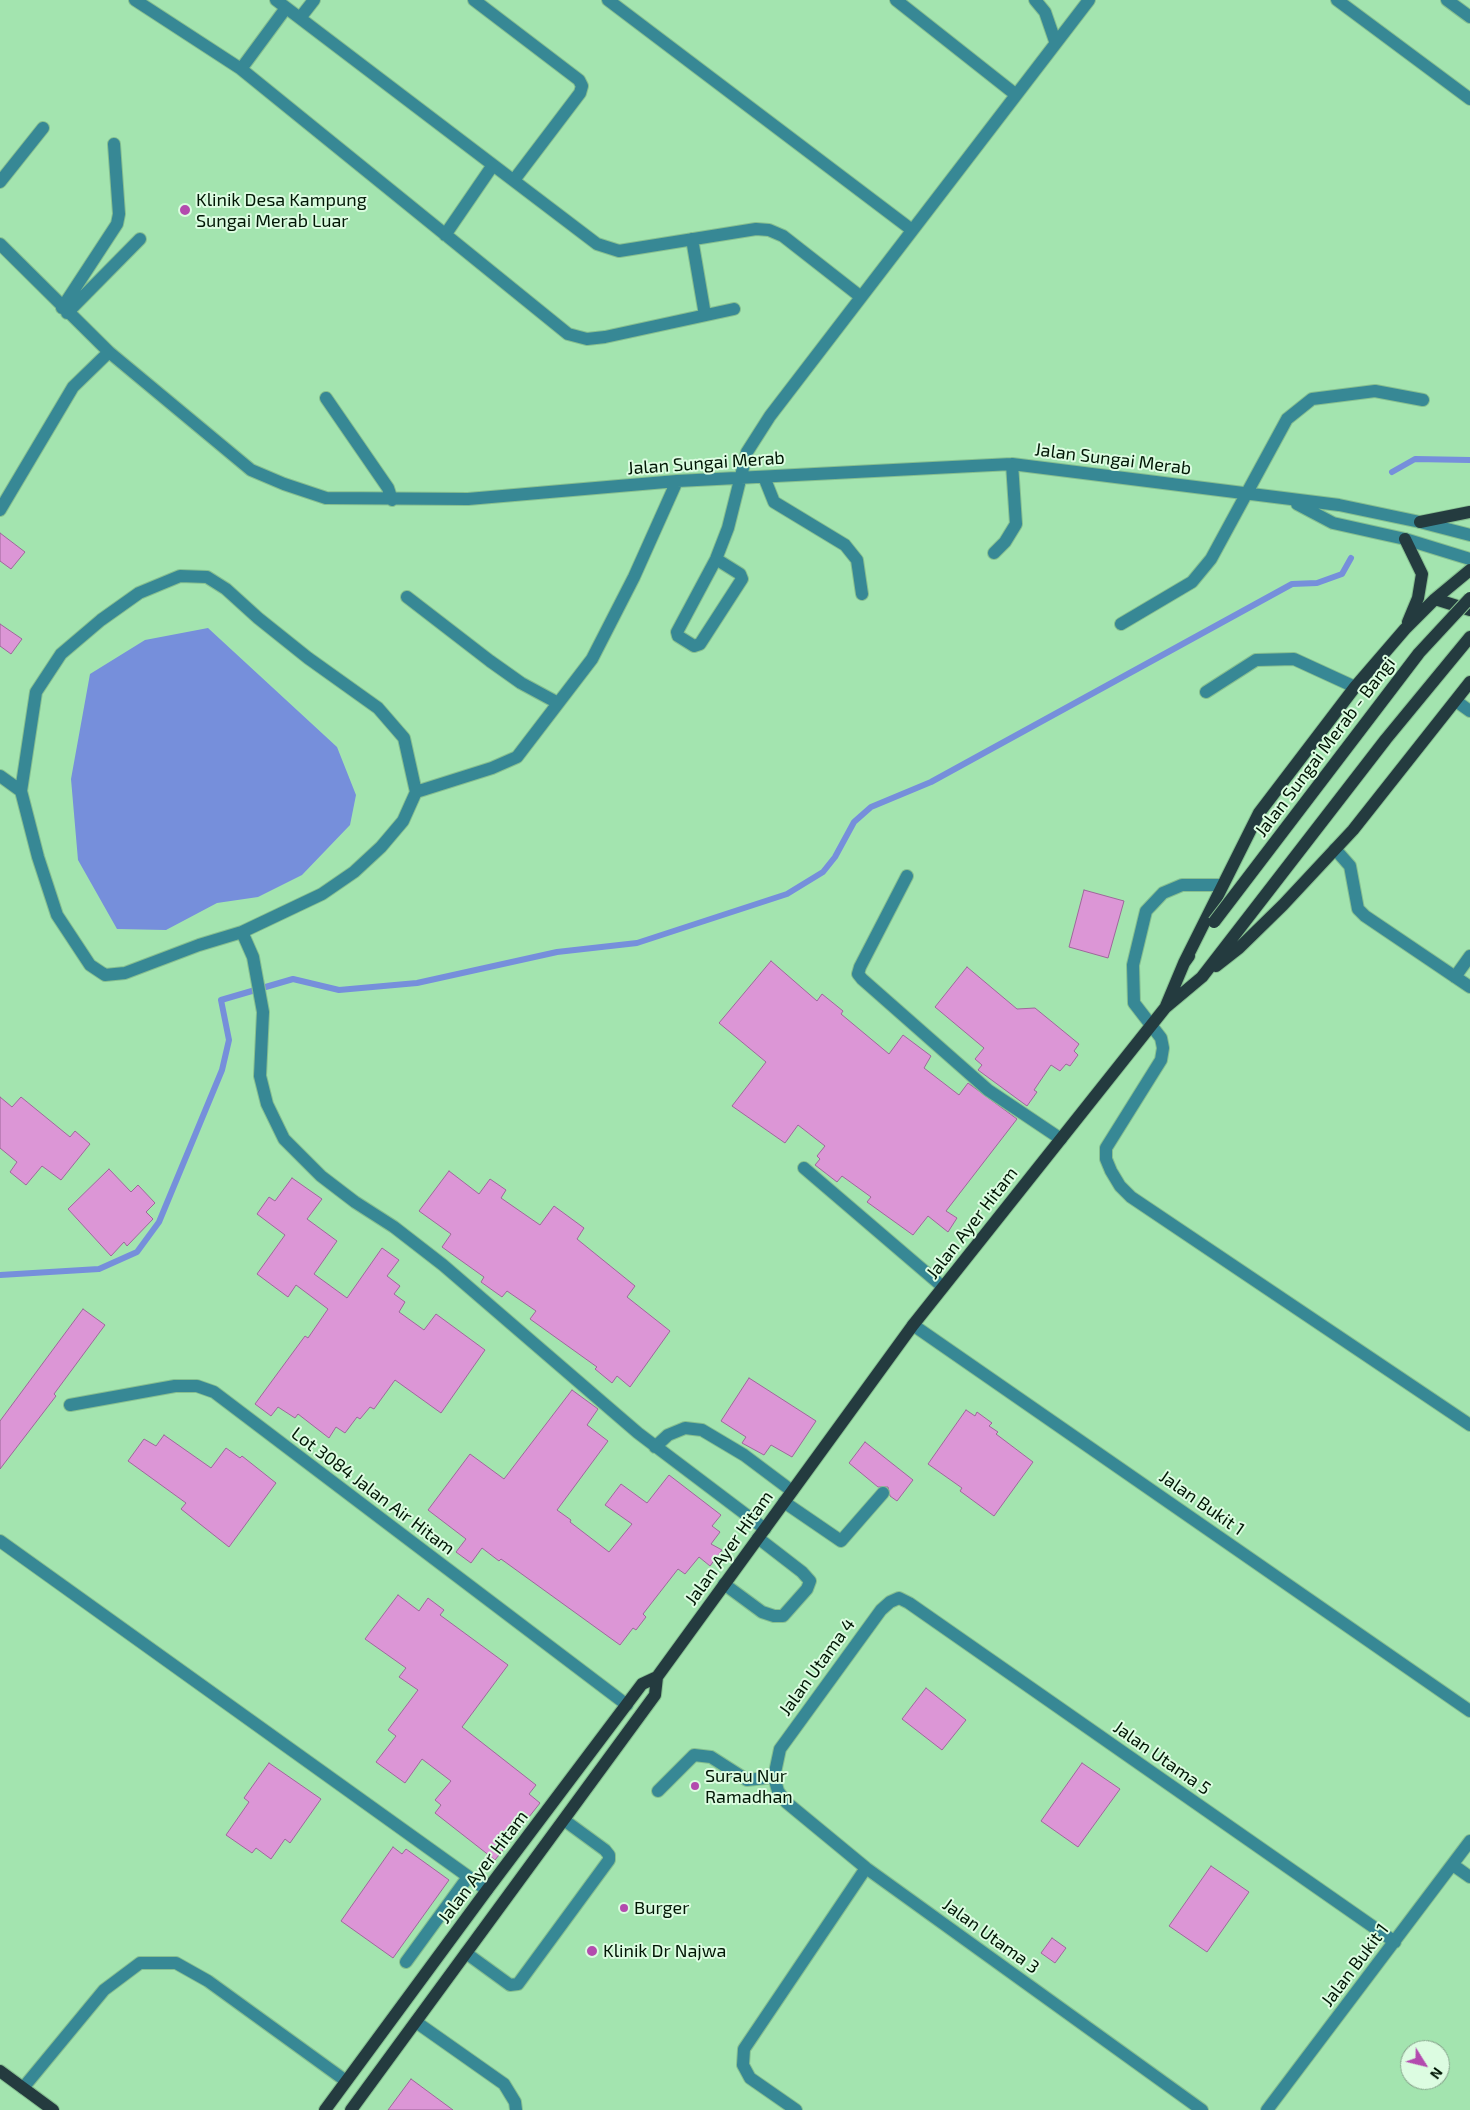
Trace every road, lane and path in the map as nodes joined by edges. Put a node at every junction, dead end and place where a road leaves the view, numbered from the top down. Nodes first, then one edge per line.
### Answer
1 (135, 0) edge
2 (314, 0) edge
3 (474, 0) edge
4 (608, 0) edge
5 (896, 0) edge
6 (1035, 0) edge
7 (1089, 0) edge
8 (1337, 0) edge
9 (1447, 0) edge
10 (281, 4) edge
11 (1470, 17) edge
12 (300, 18) junction
13 (1055, 41) junction
14 (241, 69) junction
15 (1015, 94) junction
16 (1470, 99) edge
17 (43, 128) dead end
18 (114, 144) dead end
19 (493, 165) junction
20 (514, 180) junction
21 (0, 182) edge
22 (912, 230) junction
23 (445, 234) junction
24 (140, 239) dead end
25 (692, 239) junction
26 (0, 244) edge
27 (861, 297) junction
28 (734, 309) dead end
29 (65, 311) junction
30 (705, 316) junction
31 (109, 352) junction
32 (326, 398) dead end
33 (1423, 400) dead end
34 (1012, 464) junction
35 (764, 477) junction
36 (739, 479) junction
37 (677, 481) junction
38 (1247, 492) junction
39 (392, 500) junction
40 (1291, 500) junction
41 (0, 510) edge
42 (1470, 512) edge
43 (1420, 522) junction
44 (1470, 535) edge
45 (1405, 539) junction
46 (994, 553) dead end
47 (716, 559) junction
48 (1470, 559) edge
49 (1470, 570) edge
50 (862, 594) dead end
51 (407, 597) dead end
52 (1470, 598) edge
53 (1435, 599) junction
54 (1470, 610) edge
55 (1121, 624) dead end
56 (1405, 629) junction
57 (1470, 637) edge
58 (1470, 682) edge
59 (1355, 687) junction
60 (1206, 692) dead end
61 (1456, 701) junction
62 (558, 703) junction
63 (1470, 711) edge
64 (0, 776) edge
65 (21, 791) junction
66 (416, 792) junction
67 (1334, 849) junction
68 (907, 876) dead end
69 (1222, 886) junction
70 (1214, 922) joint
71 (242, 932) junction
72 (1470, 956) edge
73 (1184, 963) junction
74 (1202, 977) junction
75 (1455, 977) junction
76 (1470, 987) edge
77 (1165, 1008) junction
78 (1151, 1026) junction
79 (1061, 1139) junction
80 (804, 1168) dead end
81 (943, 1288) junction
82 (913, 1325) junction
83 (70, 1405) dead end
84 (1470, 1425) edge
85 (655, 1447) junction
86 (792, 1491) junction
87 (883, 1493) dead end
88 (784, 1502) junction
89 (761, 1533) junction
90 (0, 1541) edge
91 (724, 1584) junction
92 (909, 1603) joint
93 (657, 1676) junction
94 (627, 1705) junction
95 (1470, 1711) edge
96 (774, 1777) junction
97 (658, 1790) dead end
98 (564, 1820) junction
99 (1470, 1841) edge
100 (1453, 1865) junction
101 (866, 1868) junction
102 (468, 1877) junction
103 (1470, 1877) edge
104 (487, 1890) junction
105 (1395, 1942) junction
106 (466, 1953) junction
107 (406, 1962) dead end
108 (416, 2022) junction
109 (0, 2071) edge
110 (346, 2081) junction
111 (23, 2088) junction
112 (53, 2110) edge
113 (325, 2110) edge
114 (351, 2110) edge
115 (516, 2110) edge
116 (796, 2110) edge
117 (1202, 2110) edge
118 (1267, 2110) edge

1 - 14 street
2 - 12 street
3 - 20 street
4 - 22 street
5 - 15 street
6 - 13 street
7 - 13 street
8 - 16 street
9 - 11 street
10 - 12 street
10 - 14 street
12 - 19 street
13 - 15 street
14 - 23 street
15 - 22 street
17 - 21 street
18 - 29 street
19 - 20 street
19 - 23 street
20 - 25 street
22 - 27 street
23 - 30 street
24 - 29 street
25 - 27 street
25 - 30 street
26 - 29 street, Jalan Sungai Merab
27 - 36 street
28 - 30 street
29 - 31 street, Jalan Sungai Merab
31 - 39 street, Jalan Sungai Merab
31 - 41 street
32 - 39 street
33 - 38 street
34 - 35 street, Jalan Sungai Merab
34 - 38 street, Jalan Sungai Merab
34 - 46 street
35 - 36 street, Jalan Sungai Merab
35 - 50 street
36 - 37 street, Jalan Sungai Merab
36 - 47 street
37 - 39 street, Jalan Sungai Merab
37 - 62 street
38 - 40 street, Jalan Sungai Merab
38 - 55 street
40 - 43 street, Jalan Sungai Merab
40 - 45 street, Jalan Sungai Merab
42 - 43 main road
43 - 44 street, Jalan Sungai Merab
45 - 48 street, Jalan Sungai Merab
45 - 56 main road
47 - 47 street
49 - 53 main road
51 - 62 street
52 - 70 main road, Jalan Sungai Merab - Bangi, bridge
53 - 54 main road
53 - 56 main road
56 - 59 main road
57 - 74 main road, Jalan Ayer Hitam
58 - 61 main road
59 - 60 street
59 - 69 main road
61 - 63 street
61 - 67 main road
62 - 66 street
64 - 65 street
65 - 66 street
65 - 71 street
66 - 71 street
67 - 74 main road
67 - 75 street
68 - 79 street
69 - 73 main road
69 - 78 street
70 - 73 main road, Jalan Ayer Hitam
71 - 85 street
72 - 75 street
73 - 77 main road, Jalan Ayer Hitam
74 - 77 main road, Jalan Ayer Hitam
75 - 76 street
77 - 78 main road, Jalan Ayer Hitam
78 - 79 main road, Jalan Ayer Hitam
78 - 84 street
79 - 81 main road, Jalan Ayer Hitam
80 - 81 street
81 - 82 main road, Jalan Ayer Hitam
82 - 86 main road, Jalan Ayer Hitam
82 - 95 street, Jalan Bukit 1
83 - 94 street, Lot 3084 Jalan Air Hitam
85 - 86 street
85 - 89 street
86 - 88 main road, Jalan Ayer Hitam
87 - 88 street
88 - 89 main road, Jalan Ayer Hitam
89 - 91 main road, Jalan Ayer Hitam
89 - 91 street
90 - 102 street
91 - 93 main road, Jalan Ayer Hitam
92 - 96 street, Jalan Utama 4
92 - 105 street, Jalan Utama 5
93 - 94 main road, Jalan Ayer Hitam
93 - 98 main road
94 - 104 main road, Jalan Ayer Hitam
96 - 97 street
96 - 101 street, Jalan Utama 3
98 - 106 main road
98 - 106 street
99 - 100 street, Jalan Bukit 1
100 - 103 street
100 - 105 street, Jalan Bukit 1
101 - 116 street
101 - 117 street, Jalan Utama 3
102 - 104 street
102 - 107 street
104 - 110 main road, Jalan Ayer Hitam
105 - 118 street, Jalan Bukit 1
106 - 108 main road
108 - 114 main road
108 - 115 street
109 - 111 main road
110 - 111 street
110 - 113 main road, Jalan Ayer Hitam
111 - 112 main road

